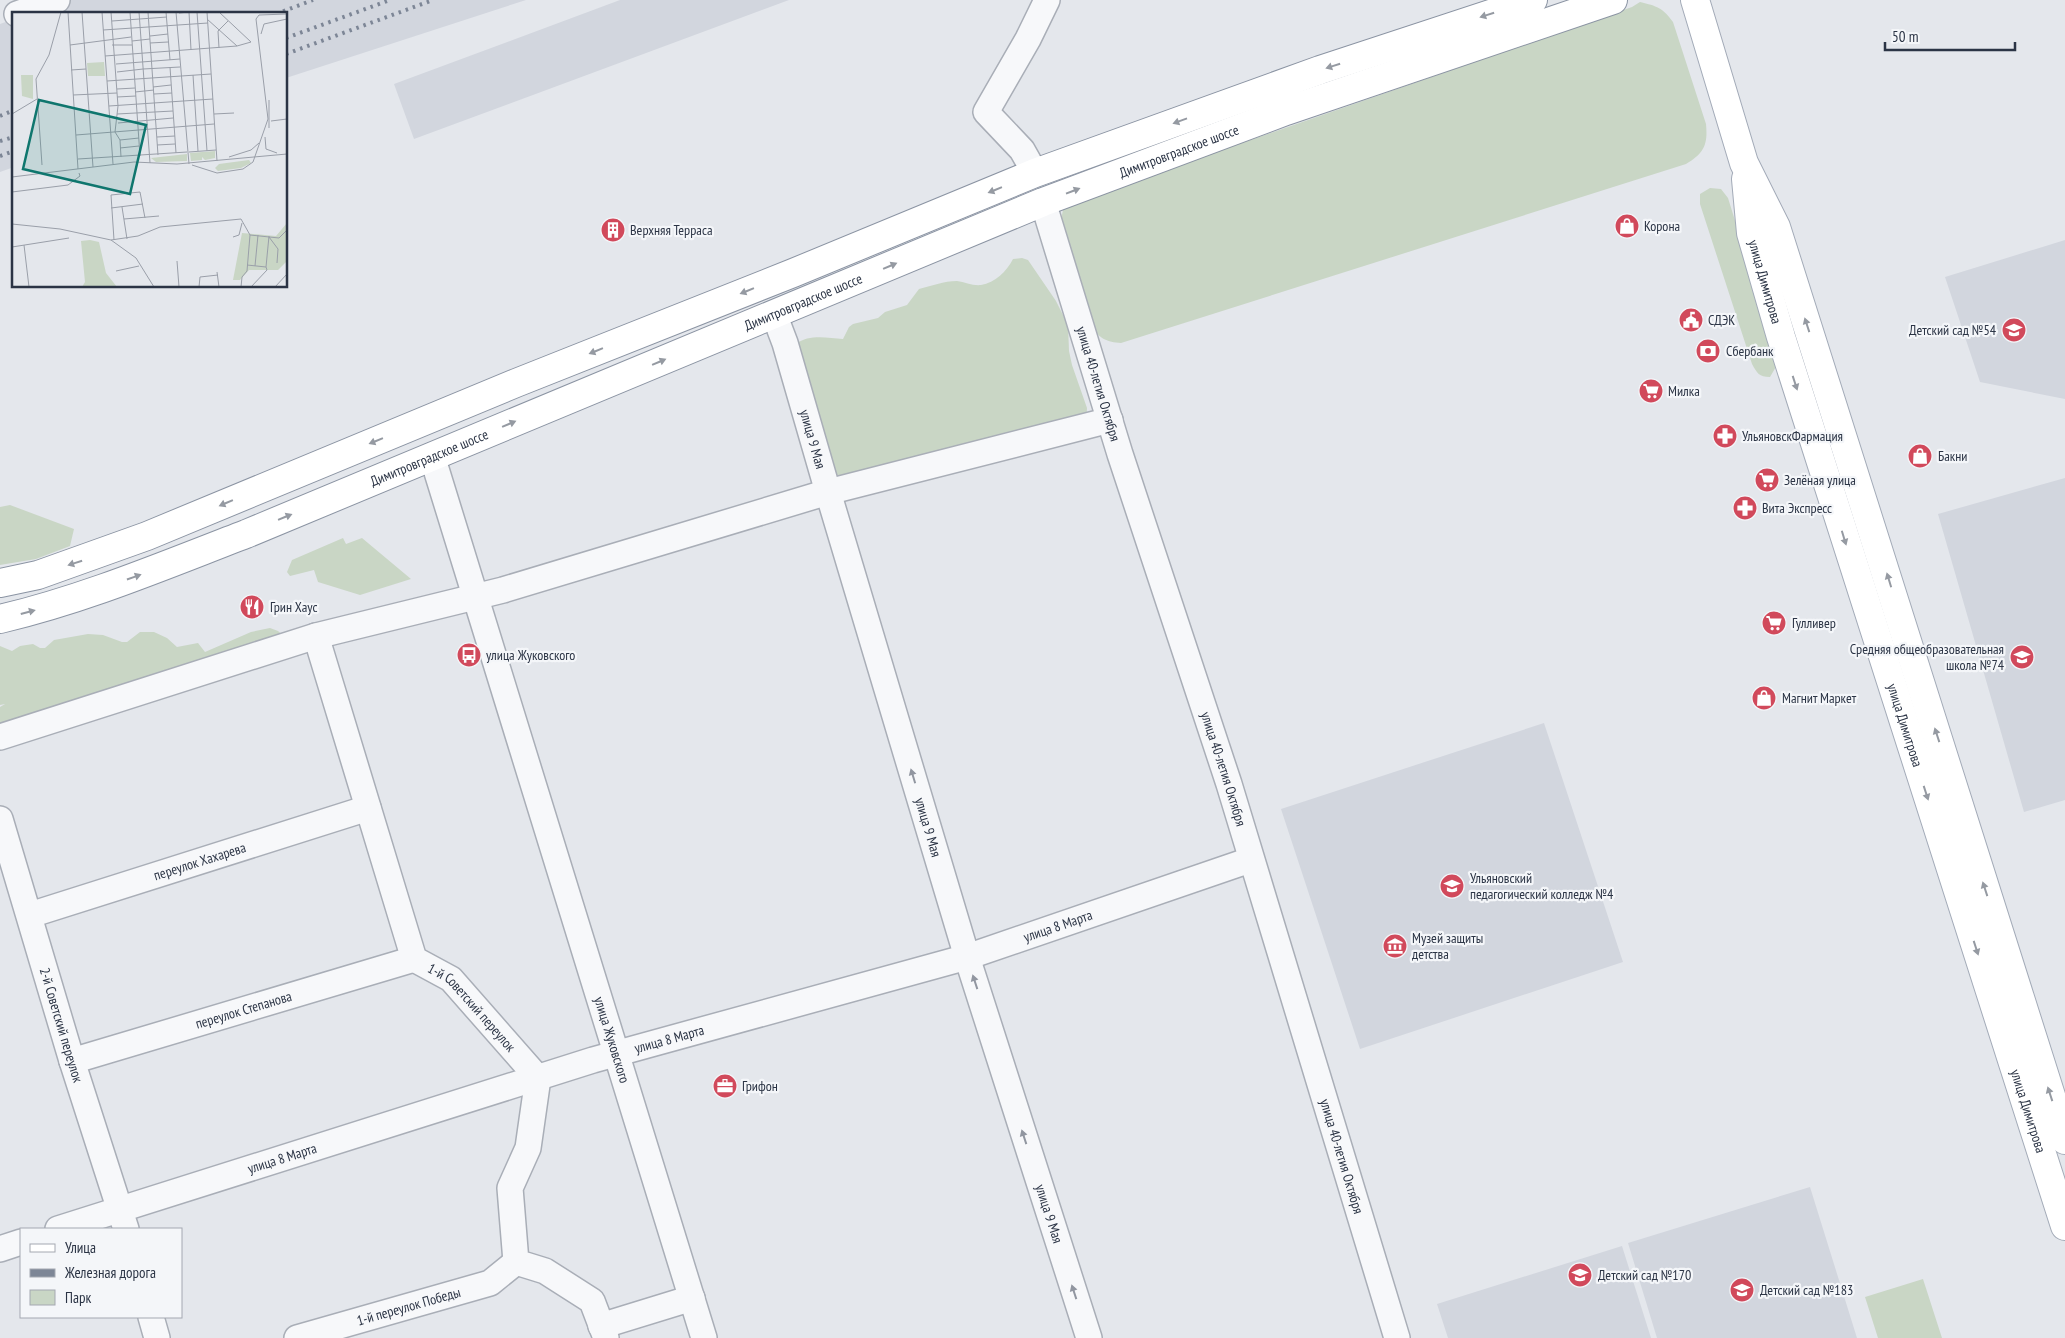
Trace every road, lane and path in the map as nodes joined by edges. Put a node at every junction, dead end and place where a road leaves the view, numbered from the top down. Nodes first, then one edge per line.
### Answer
1 (57, 0) edge
2 (1047, 0) edge
3 (1533, 0) edge
4 (1613, 0) edge
5 (1695, 0) edge
6 (21, 12) edge
7 (12, 15) edge
8 (0, 20) edge
9 (1744, 163) junction
10 (1035, 173) junction
11 (1043, 202) junction
12 (774, 314) junction
13 (1110, 420) junction
14 (421, 423) junction
15 (432, 456) junction
16 (828, 492) junction
17 (0, 583) edge
18 (475, 597) junction
19 (0, 619) edge
20 (316, 636) junction
21 (0, 737) edge
22 (368, 808) junction
23 (0, 819) edge
24 (1972, 848) junction
25 (1946, 856) junction
26 (1250, 860) junction
27 (30, 915) junction
28 (967, 957) junction
29 (414, 959) junction
30 (616, 1054) junction
31 (72, 1061) junction
32 (538, 1078) junction
33 (2065, 1140) edge
34 (123, 1219) edge
35 (2065, 1226) edge
36 (64, 1228) edge
37 (20, 1242) edge
38 (0, 1249) edge
39 (516, 1262) junction
40 (692, 1298) junction
41 (151, 1318) edge
42 (604, 1332) edge
43 (157, 1338) edge
44 (297, 1338) edge
45 (704, 1338) edge
46 (1089, 1338) edge
47 (1397, 1338) edge

1 - 6 street
2 - 10 street
3 -> 10 main road, Димитровградское шоссе
11 -> 4 main road, Димитровградское шоссе
5 - 9 main road, улица Димитрова
7 - 8 street
24 -> 9 main road, улица Димитрова
9 -> 25 main road, улица Димитрова
10 -> 14 main road, Димитровградское шоссе
12 -> 11 main road, Димитровградское шоссе
11 - 13 street, улица 40-летия Октября
15 -> 12 main road, Димитровградское шоссе
12 - 16 street, улица 9 Мая
13 - 16 street
13 - 26 street, улица 40-летия Октября
14 - 15 main road
14 -> 17 main road, Димитровградское шоссе
15 - 18 street, улица Жуковского
19 -> 15 main road, Димитровградское шоссе
16 - 18 street
28 -> 16 street, улица 9 Мая
18 - 20 street
18 - 30 street, улица Жуковского
20 - 21 street
20 - 22 street, 1-й Советский переулок
22 - 27 street, переулок Хахарева
22 - 29 street, 1-й Советский переулок
23 - 27 street, 2-й Советский переулок
24 - 25 main road
33 -> 24 main road, улица Димитрова
25 -> 35 main road, улица Димитрова
26 - 28 street, улица 8 Марта
26 - 47 street, улица 40-летия Октября
27 - 31 street, 2-й Советский переулок
28 - 30 street, улица 8 Марта
46 -> 28 street, улица 9 Мая
29 - 31 street, переулок Степанова
29 - 32 street, 1-й Советский переулок
30 - 32 street, улица 8 Марта
30 - 40 street, улица Жуковского
31 - 34 street, 2-й Советский переулок
32 - 34 street, улица 8 Марта
32 - 39 street
34 - 36 street, улица 8 Марта
37 - 38 street
39 - 42 street
39 - 44 street, 1-й переулок Победы
40 - 42 street
40 - 45 street, улица Жуковского
41 - 43 street

